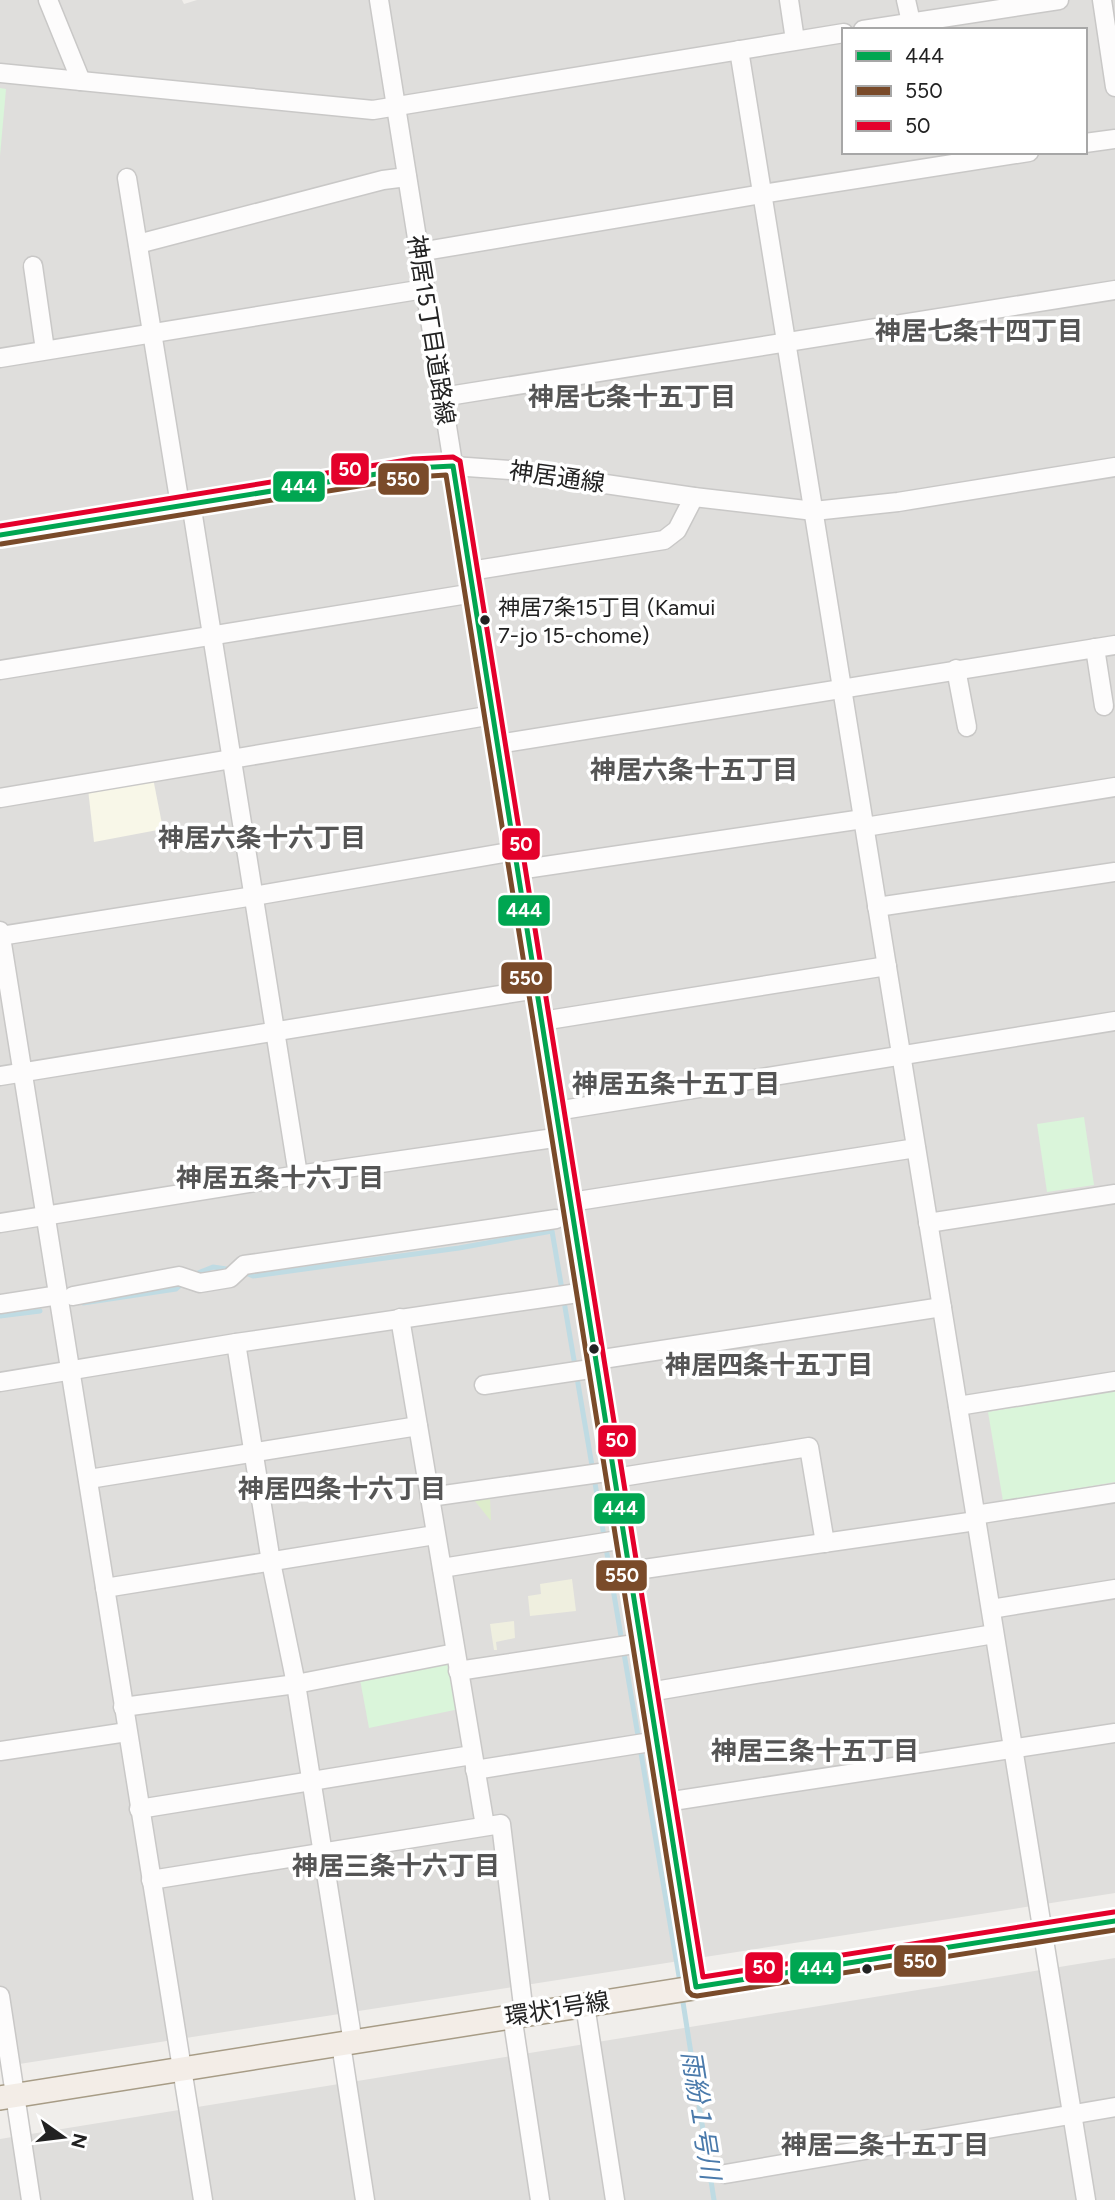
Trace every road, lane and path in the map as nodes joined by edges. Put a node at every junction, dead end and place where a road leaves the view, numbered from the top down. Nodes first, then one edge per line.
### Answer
1 (48, 0) edge
2 (379, 0) edge
3 (789, 0) edge
4 (906, 0) edge
5 (1059, 0) edge
6 (1102, 0) edge
7 (911, 22) junction
8 (875, 28) edge
9 (842, 33) edge
10 (795, 40) junction
11 (739, 50) junction
12 (0, 73) edge
13 (81, 81) junction
14 (1115, 88) edge
15 (396, 107) junction
16 (1115, 139) edge
17 (1087, 143) edge
18 (1015, 154) edge
19 (407, 177) junction
20 (127, 178) dead end
21 (762, 194) junction
22 (138, 244) junction
23 (419, 252) junction
24 (33, 267) dead end
25 (424, 289) junction
26 (1115, 290) edge
27 (153, 333) junction
28 (786, 343) junction
29 (45, 350) junction
30 (0, 358) edge
31 (442, 397) junction
32 (453, 466) junction
33 (1115, 467) edge
34 (694, 497) junction
35 (186, 504) junction
36 (814, 511) junction
37 (0, 535) edge
38 (470, 571) junction
39 (474, 593) junction
40 (213, 636) junction
41 (1115, 645) edge
42 (1095, 648) junction
43 (956, 669) junction
44 (0, 670) edge
45 (842, 687) junction
46 (1104, 706) dead end
47 (493, 715) junction
48 (967, 726) dead end
49 (498, 744) junction
50 (233, 760) junction
51 (1115, 787) edge
52 (0, 798) edge
53 (864, 823) junction
54 (515, 850) junction
55 (518, 870) junction
56 (1115, 872) edge
57 (254, 896) junction
58 (877, 907) junction
59 (0, 934) edge
60 (887, 966) junction
61 (537, 989) junction
62 (542, 1021) junction
63 (1115, 1021) edge
64 (274, 1031) junction
65 (901, 1055) junction
66 (23, 1072) junction
67 (0, 1076) edge
68 (556, 1111) junction
69 (561, 1137) junction
70 (916, 1149) junction
71 (298, 1175) junction
72 (1115, 1194) edge
73 (571, 1202) junction
74 (46, 1216) junction
75 (556, 1219) dead end
76 (0, 1223) edge
77 (928, 1223) junction
78 (585, 1292) junction
79 (66, 1296) junction
80 (0, 1304) edge
81 (942, 1307) junction
82 (400, 1318) junction
83 (236, 1343) junction
84 (597, 1364) junction
85 (69, 1372) junction
86 (1115, 1381) edge
87 (0, 1382) edge
88 (484, 1385) dead end
89 (958, 1406) junction
90 (418, 1426) junction
91 (253, 1454) junction
92 (614, 1474) junction
93 (89, 1479) junction
94 (1115, 1493) edge
95 (430, 1497) junction
96 (976, 1518) junction
97 (435, 1535) junction
98 (625, 1539) junction
99 (825, 1543) junction
100 (271, 1562) junction
101 (442, 1568) junction
102 (630, 1571) junction
103 (105, 1588) junction
104 (1115, 1589) edge
105 (990, 1609) junction
106 (994, 1634) junction
107 (641, 1643) junction
108 (455, 1653) junction
109 (458, 1671) junction
110 (296, 1684) junction
111 (649, 1692) junction
112 (123, 1707) junction
113 (127, 1732) junction
114 (1115, 1732) edge
115 (657, 1741) junction
116 (1013, 1748) junction
117 (0, 1751) edge
118 (474, 1763) junction
119 (310, 1781) junction
120 (667, 1802) junction
121 (139, 1809) junction
122 (485, 1826) junction
123 (322, 1852) junction
124 (152, 1880) junction
125 (1115, 1921) edge
126 (1042, 1932) junction
127 (696, 1987) junction
128 (0, 1996) edge
129 (585, 2005) junction
130 (518, 2014) junction
131 (347, 2044) junction
132 (183, 2070) junction
133 (7, 2097) edge
134 (1115, 2107) edge
135 (1072, 2113) junction
136 (724, 2174) dead end
137 (31, 2200) edge
138 (203, 2200) edge
139 (365, 2200) edge
140 (540, 2200) edge
141 (615, 2200) edge
142 (1086, 2200) edge

1 - 13 street
2 - 15 street, 神居15丁目道路線
3 - 10 street
4 - 7 street
5 - 7 street
6 - 14 street
7 - 8 street
9 - 10 street
10 - 11 street
11 - 15 street
11 - 21 street
12 - 13 street
13 - 15 street
15 - 19 street, 神居15丁目道路線
16 - 17 street
18 - 21 street
19 - 22 street
19 - 23 street, 神居15丁目道路線
20 - 22 street
21 - 23 street
21 - 28 street
22 - 27 street
23 - 25 street, 神居15丁目道路線
24 - 29 street
25 - 27 street
25 - 31 street, 神居15丁目道路線
26 - 28 street
27 - 29 street
27 - 35 street
28 - 31 street
28 - 36 street
29 - 30 street
31 - 32 street, 神居15丁目道路線
32 - 34 street, 神居通線
32 - 35 street, 神居通線
32 - 38 street, 神居15丁目道路線
33 - 36 street, 神居通線
34 - 36 street, 神居通線
34 - 38 street
35 - 37 street, 神居通線
35 - 40 street
36 - 45 street
38 - 39 street, 神居15丁目道路線
39 - 40 street
39 - 47 street, 神居15丁目道路線
40 - 44 street
40 - 50 street
41 - 42 street
42 - 43 street
42 - 46 street
43 - 45 street
43 - 48 street
45 - 49 street
45 - 53 street
47 - 49 street, 神居15丁目道路線
47 - 50 street
49 - 54 street, 神居15丁目道路線
50 - 52 street
50 - 57 street
51 - 53 street
53 - 55 street
53 - 58 street
54 - 55 street, 神居15丁目道路線
54 - 57 street
55 - 61 street, 神居15丁目道路線
56 - 58 street
57 - 59 street
57 - 64 street
58 - 60 street
59 - 66 street
60 - 62 street
60 - 65 street
61 - 62 street, 神居15丁目道路線
61 - 64 street
62 - 68 street, 神居15丁目道路線
63 - 65 street
64 - 66 street
64 - 71 street
65 - 68 street
65 - 70 street
66 - 67 street
66 - 74 street
68 - 69 street, 神居15丁目道路線
69 - 71 street
69 - 73 street, 神居15丁目道路線
70 - 73 street
70 - 77 street
71 - 74 street
72 - 77 street
73 - 78 street, 神居15丁目道路線
74 - 76 street
74 - 79 street
75 - 79 street
77 - 81 street
78 - 82 street
78 - 84 street, 神居15丁目道路線
79 - 80 street
79 - 85 street
81 - 84 street
81 - 89 street
82 - 83 street
82 - 90 street
83 - 85 street
83 - 91 street
84 - 88 street
84 - 92 street, 神居15丁目道路線
85 - 87 street
85 - 93 street
86 - 89 street
89 - 96 street
90 - 91 street
90 - 95 street
91 - 93 street
91 - 100 street
92 - 95 street
92 - 98 street, 神居15丁目道路線
92 - 99 street
93 - 103 street
94 - 96 street
95 - 97 street
96 - 99 street
96 - 105 street
97 - 100 street
97 - 101 street
98 - 101 street
98 - 102 street, 神居15丁目道路線
99 - 102 street
100 - 103 street
100 - 110 street
101 - 108 street
102 - 107 street, 神居15丁目道路線
103 - 112 street
104 - 105 street
105 - 106 street
106 - 111 street
106 - 116 street
107 - 109 street
107 - 111 street, 神居15丁目道路線
108 - 109 street
108 - 110 street
109 - 118 street
110 - 112 street
110 - 119 street
111 - 115 street, 神居15丁目道路線
112 - 113 street
113 - 117 street
113 - 121 street
114 - 116 street
115 - 118 street
115 - 120 street, 神居15丁目道路線
116 - 120 street
116 - 126 street
118 - 119 street
118 - 122 street
119 - 121 street
119 - 123 street
120 - 127 street, 神居15丁目道路線
121 - 124 street
122 - 123 street
122 - 130 street
123 - 124 street
123 - 131 street
124 - 132 street
125 - 126 main road, 環状1号線
126 - 127 main road, 環状1号線
126 - 135 street
127 - 129 main road, 環状1号線
128 - 133 street
129 - 130 main road, 環状1号線
129 - 141 street
130 - 131 main road, 環状1号線
130 - 140 street
131 - 132 main road, 環状1号線
131 - 139 street
132 - 133 main road, 環状1号線
132 - 138 street
133 - 137 street
134 - 135 street
135 - 136 street
135 - 142 street

